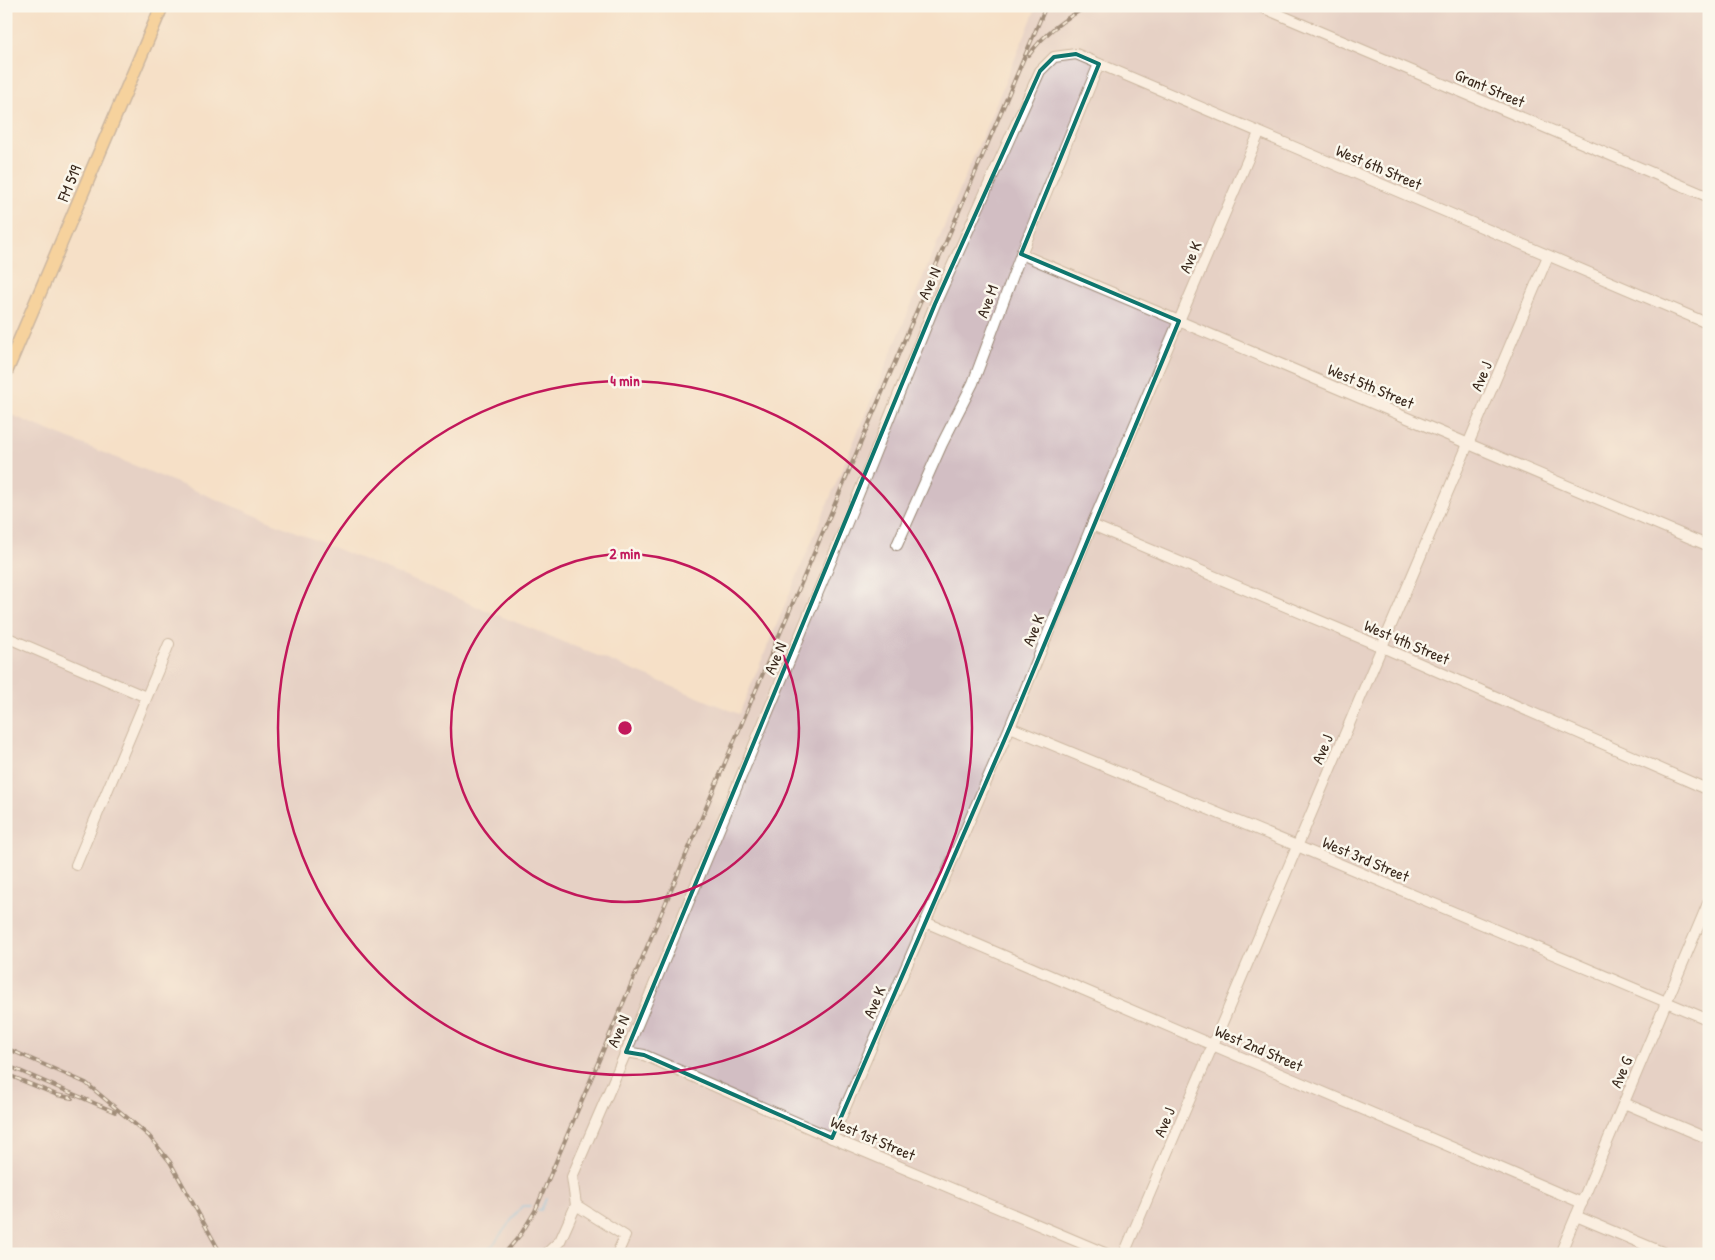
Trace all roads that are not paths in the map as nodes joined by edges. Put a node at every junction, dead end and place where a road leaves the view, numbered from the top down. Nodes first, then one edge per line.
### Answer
1 (162, 6) edge
2 (1259, 6) edge
3 (1099, 64) junction
4 (1040, 71) joint
5 (1259, 133) junction
6 (1709, 197) edge
7 (1021, 254) junction
8 (1548, 256) junction
9 (1179, 321) junction
10 (1709, 324) edge
11 (6, 372) edge
12 (1469, 444) junction
13 (1092, 524) junction
14 (897, 546) dead end
15 (1709, 546) edge
16 (6, 637) edge
17 (169, 644) dead end
18 (1382, 647) junction
19 (146, 697) junction
20 (1010, 727) junction
21 (1709, 790) edge
22 (1297, 846) junction
23 (76, 865) dead end
24 (1709, 902) edge
25 (925, 922) junction
26 (1666, 1003) junction
27 (1709, 1020) edge
28 (1213, 1044) junction
29 (626, 1052) junction
30 (1624, 1103) junction
31 (832, 1138) junction
32 (1709, 1140) edge
33 (1582, 1203) junction
34 (576, 1205) junction
35 (1576, 1216) junction
36 (546, 1254) edge
37 (617, 1254) edge
38 (1107, 1254) edge
39 (1124, 1254) edge
40 (1560, 1254) edge
41 (1666, 1254) edge

1 - 11 main road, FM 519 / FM 519
2 - 6 street, Grant Street
3 - 4 street, West 6th Street
3 - 5 street, West 6th Street
3 - 7 street, Ave M
4 - 29 street, Ave N
5 - 8 street, West 6th Street
5 - 9 street, Ave K
7 - 9 street, West 5th Street
7 - 14 street, Ave M
8 - 10 street, West 6th Street
8 - 12 street, Ave J
9 - 12 street, West 5th Street
9 - 13 street, Ave K
12 - 15 street, West 5th Street
12 - 18 street, Ave J
13 - 18 street, West 4th Street
13 - 20 street, Ave K
16 - 19 street
17 - 19 street
18 - 21 street, West 4th Street
18 - 22 street, Ave J
19 - 23 street
20 - 22 street, West 3rd Street
20 - 25 street, Ave K
22 - 26 street, West 3rd Street
22 - 28 street, Ave J
24 - 26 street, Ave G
25 - 28 street, West 2nd Street
25 - 31 street, Ave K
26 - 27 street, West 3rd Street
26 - 30 street, Ave G
28 - 33 street, West 2nd Street
28 - 39 street, Ave J
29 - 31 street, West 1st Street
29 - 34 street, Ave N
30 - 32 street
30 - 33 street, Ave G
31 - 38 street, West 1st Street
33 - 35 street, Ave G
34 - 36 street
34 - 37 street
35 - 40 street, Ave G
35 - 41 street

